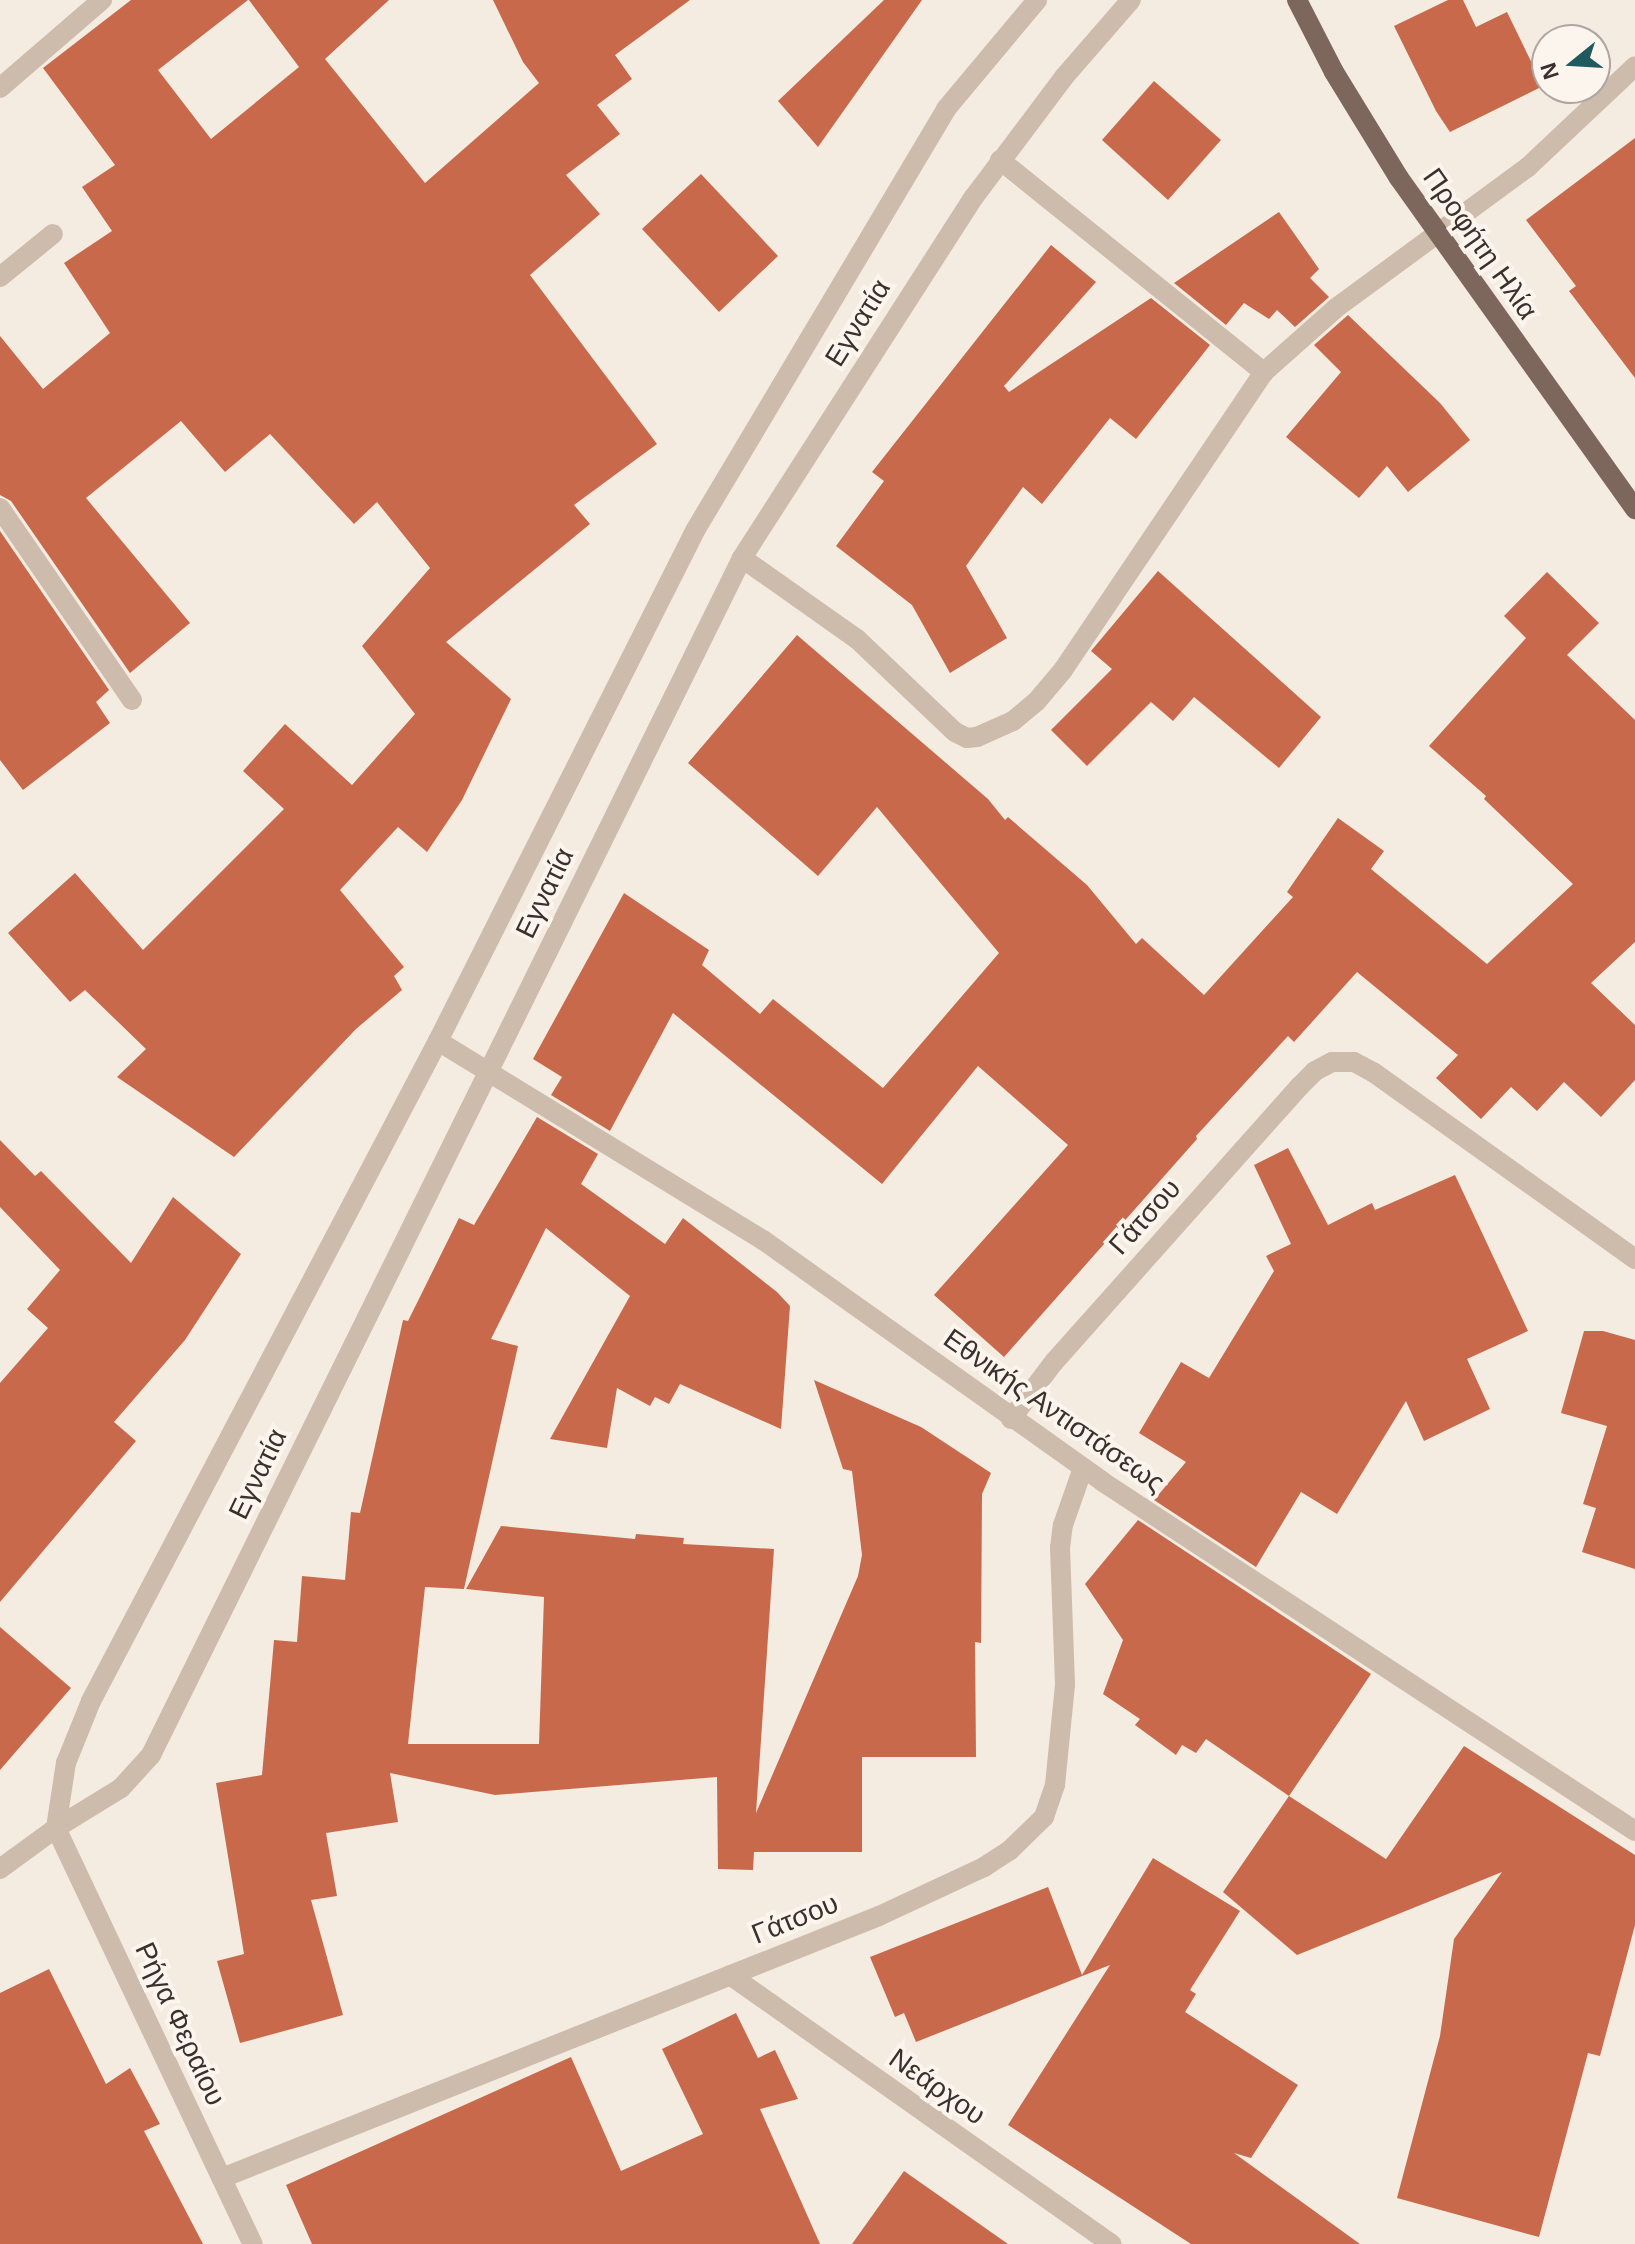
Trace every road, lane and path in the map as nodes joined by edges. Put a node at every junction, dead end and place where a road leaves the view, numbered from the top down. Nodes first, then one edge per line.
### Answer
1 (102, 0) edge
2 (1037, 0) edge
3 (1131, 0) edge
4 (1297, 0) edge
5 (1635, 66) edge
6 (0, 88) edge
7 (1000, 160) junction
8 (1437, 233) junction
9 (53, 234) dead end
10 (0, 277) edge
11 (1264, 372) junction
12 (0, 508) edge
13 (1635, 509) edge
14 (742, 558) junction
15 (132, 700) dead end
16 (438, 1041) junction
17 (489, 1071) junction
18 (1635, 1259) edge
19 (1011, 1419) junction
20 (1083, 1468) junction
21 (56, 1828) junction
22 (1635, 1831) edge
23 (0, 1869) edge
24 (730, 1975) junction
25 (222, 2178) junction
26 (253, 2244) edge
27 (1112, 2244) edge

1 - 6 street
2 - 16 street, Εγνατία
3 - 7 street, Εγνατία
4 - 8 main road, Προφήτη Ηλία
5 - 8 street
7 - 11 street
7 - 14 street, Εγνατία
8 - 11 street
8 - 13 main road, Προφήτη Ηλία
9 - 10 street
11 - 14 street
12 - 15 street
14 - 17 street, Εγνατία
16 - 17 street, Εθνικής Αντιστάσεως
16 - 21 street, Εγνατία
17 - 19 street, Εθνικής Αντιστάσεως
17 - 21 street, Εγνατία
18 - 19 street, Γάτσου
19 - 20 street, Εθνικής Αντιστάσεως
20 - 22 street, Εθνικής Αντιστάσεως
20 - 24 street, Γάτσου
21 - 23 street, Εγνατία
21 - 25 street, Ρήγα Φεραίου
24 - 25 street, Γάτσου
24 - 27 street, Νεάρχου
25 - 26 street, Ρήγα Φεραίου

